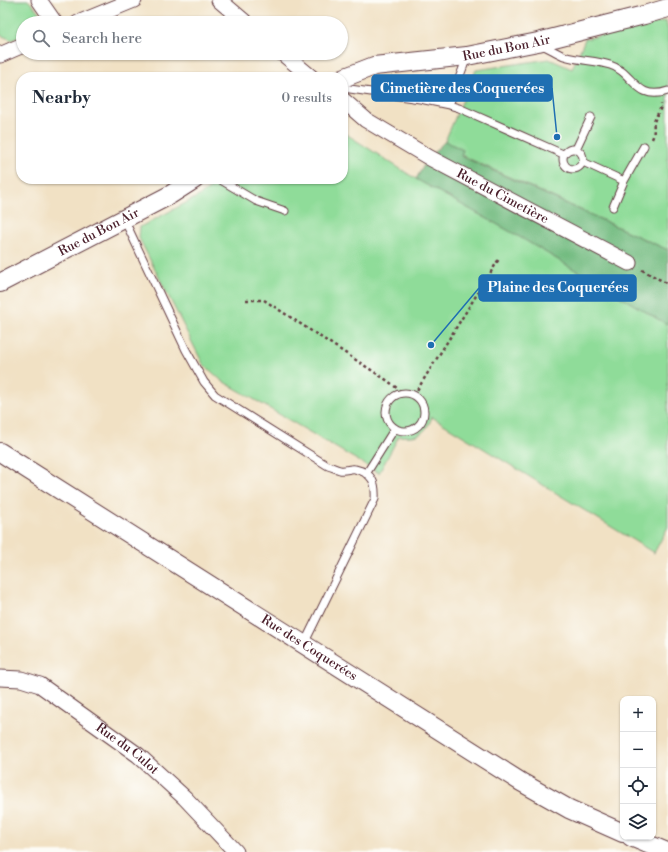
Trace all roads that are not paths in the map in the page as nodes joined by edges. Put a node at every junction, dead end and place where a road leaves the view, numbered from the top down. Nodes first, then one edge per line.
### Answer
1 (39, 0) edge
2 (134, 0) edge
3 (218, 0) edge
4 (668, 8) edge
5 (50, 16) edge
6 (95, 16) edge
7 (237, 16) edge
8 (538, 42) junction
9 (16, 48) edge
10 (0, 55) edge
11 (467, 56) junction
12 (290, 60) edge
13 (305, 72) edge
14 (348, 76) edge
15 (348, 89) edge
16 (668, 91) edge
17 (348, 104) edge
18 (449, 105) junction
19 (591, 117) dead end
20 (644, 146) road end
21 (576, 149) junction
22 (564, 154) junction
23 (583, 162) junction
24 (624, 181) junction
25 (187, 184) edge
26 (227, 184) edge
27 (613, 207) dead end
28 (285, 211) dead end
29 (124, 219) junction
30 (629, 263) road end
31 (0, 283) edge
32 (395, 428) junction
33 (0, 452) edge
34 (366, 474) junction
35 (304, 644) junction
36 (0, 678) edge
37 (620, 832) edge
38 (638, 840) edge
39 (236, 852) edge
40 (667, 852) edge

1 - 5 street
2 - 6 street
3 - 7 street
4 - 8 street, Rue du Bon Air
8 - 11 street, Rue du Bon Air
8 - 16 lane
9 - 10 street
11 - 14 street, Rue du Bon Air
11 - 18 lane
12 - 13 street
15 - 18 lane
17 - 30 street, Rue du Cimetière
18 - 22 lane
19 - 21 lane
20 - 24 lane
21 - 22 lane
21 - 23 lane
22 - 23 lane
23 - 24 lane
24 - 27 lane
25 - 29 street, Rue du Bon Air
26 - 28 lane
29 - 31 street, Rue du Bon Air
29 - 34 lane
32 - 32 lane
32 - 34 lane
33 - 35 street, Rue des Coquerées
34 - 35 lane
35 - 37 street, Rue des Coquerées
36 - 39 street, Rue du Culot
38 - 40 street

